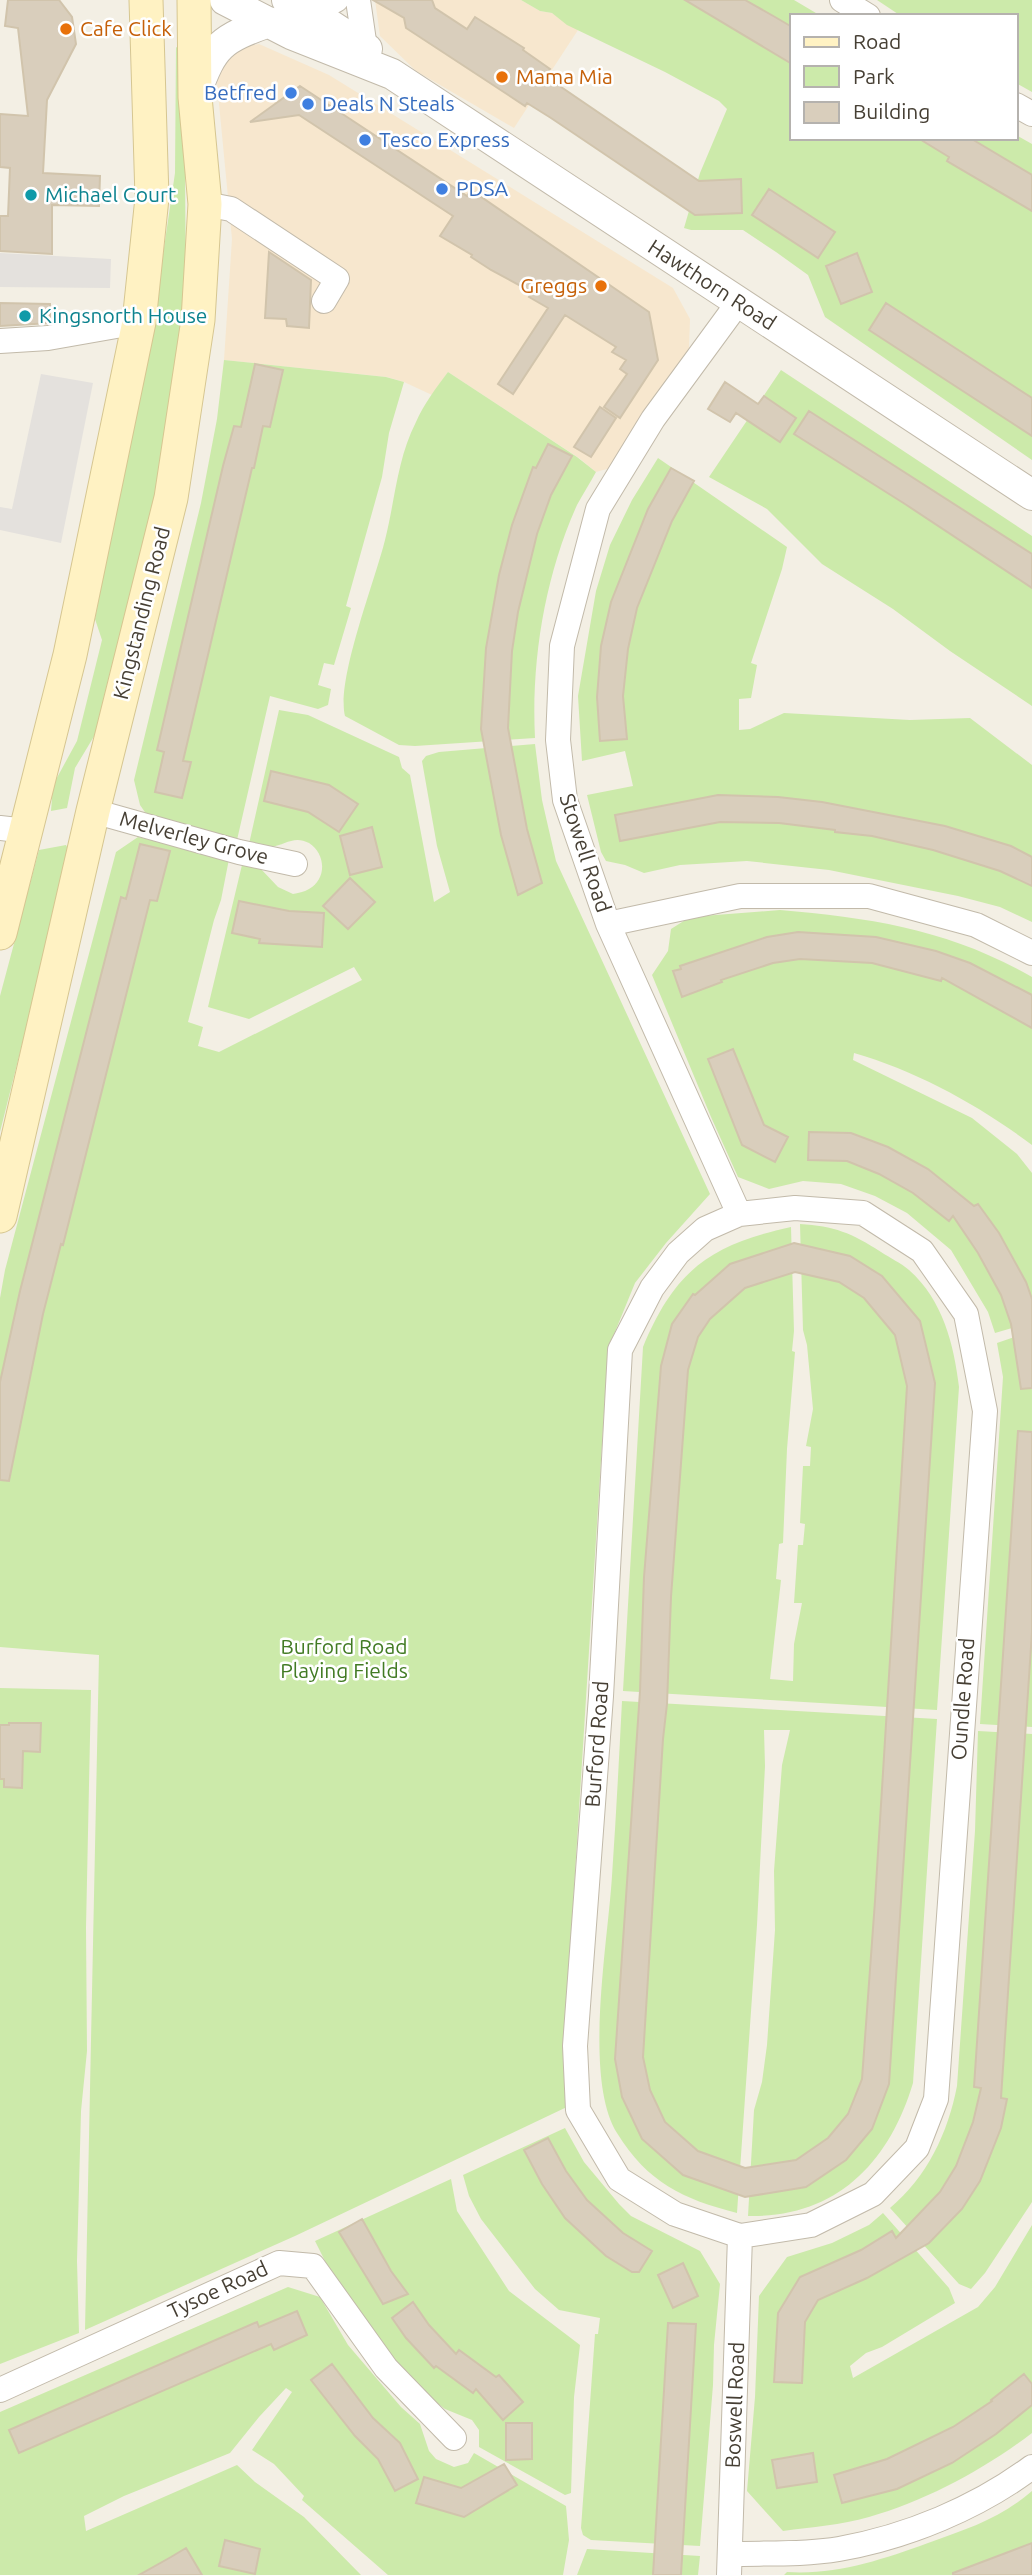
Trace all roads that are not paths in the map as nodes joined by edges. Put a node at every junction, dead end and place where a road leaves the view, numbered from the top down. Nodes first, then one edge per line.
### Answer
1 (146, 0) edge
2 (194, 0) edge
3 (225, 0) edge
4 (358, 0) edge
5 (842, 0) edge
6 (301, 9) edge
7 (865, 14) edge
8 (360, 53) junction
9 (195, 97) junction
10 (205, 204) junction
11 (324, 301) dead end
12 (738, 303) junction
13 (139, 322) junction
14 (0, 341) edge
15 (1032, 495) edge
16 (93, 811) junction
17 (13, 830) edge
18 (295, 864) dead end
19 (608, 924) junction
20 (0, 933) edge
21 (1032, 953) edge
22 (739, 1214) junction
23 (0, 1216) edge
24 (740, 2236) junction
25 (0, 2390) edge
26 (454, 2438) dead end
27 (1032, 2467) edge
28 (730, 2564) edge

1 - 13 main road
2 - 9 main road, Kingstanding Road
3 - 6 street, Hawthorn Road
4 - 8 street
5 - 7 street
6 - 8 street, Hawthorn Road
6 - 8 street, Hawthorn Road
6 - 9 street
8 - 12 street, Hawthorn Road
9 - 10 main road, Kingstanding Road
10 - 11 street
10 - 16 main road, Kingstanding Road
12 - 15 street, Hawthorn Road
12 - 19 street, Stowell Road
13 - 14 street
13 - 17 main road
16 - 18 street, Melverley Grove
16 - 23 main road, Kingstanding Road
17 - 20 main road
19 - 21 street
19 - 22 street, Stowell Road
22 - 24 street, Burford Road
22 - 24 street, Oundle Road
24 - 28 street, Boswell Road
25 - 26 street, Tysoe Road
27 - 28 street

